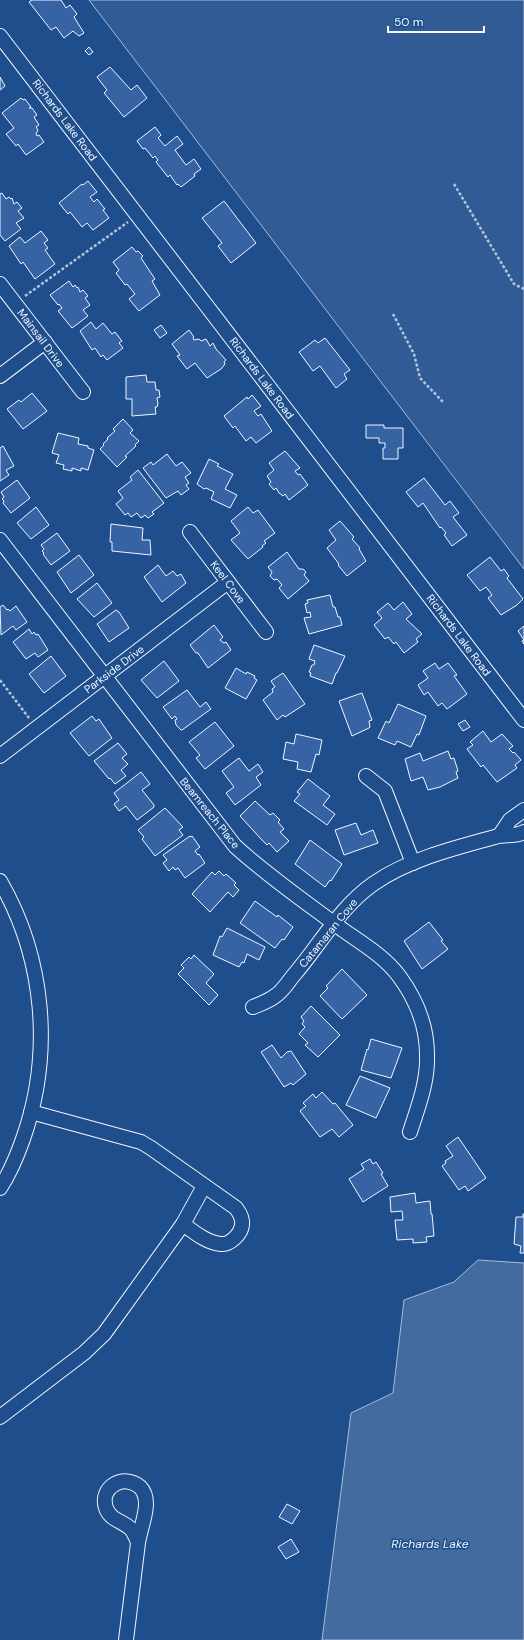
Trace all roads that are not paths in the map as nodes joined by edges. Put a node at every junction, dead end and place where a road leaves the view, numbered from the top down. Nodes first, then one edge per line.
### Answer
1 (0, 36) edge
2 (0, 284) edge
3 (45, 342) junction
4 (0, 376) edge
5 (83, 392) dead end
6 (190, 532) dead end
7 (0, 540) edge
8 (228, 582) junction
9 (266, 632) dead end
10 (104, 676) junction
11 (524, 720) edge
12 (0, 756) edge
13 (366, 776) dead end
14 (524, 810) edge
15 (524, 832) edge
16 (500, 835) junction
17 (413, 863) junction
18 (0, 881) edge
19 (334, 922) junction
20 (253, 1007) dead end
21 (31, 1112) junction
22 (410, 1132) dead end
23 (204, 1186) junction
24 (0, 1188) edge
25 (183, 1224) junction
26 (0, 1417) edge
27 (138, 1542) dead end
28 (126, 1640) edge

1 - 11 street, Richards Lake Road
2 - 3 street, Mainsail Drive
3 - 4 street
3 - 5 street, Mainsail Drive
6 - 8 street, Keel Cove
7 - 10 street, Beamreach Place
8 - 9 street, Keel Cove
8 - 10 street, Parkside Drive
10 - 12 street, Parkside Drive
10 - 19 street, Beamreach Place
13 - 17 street
14 - 16 street
15 - 16 street, Catamaran Cove
16 - 17 street, Catamaran Cove
17 - 19 street, Catamaran Cove
18 - 21 street
19 - 20 street, Catamaran Cove
19 - 22 street, Beamreach Place
21 - 23 street
21 - 24 street
23 - 25 street
23 - 25 street
25 - 26 street
27 - 28 street

